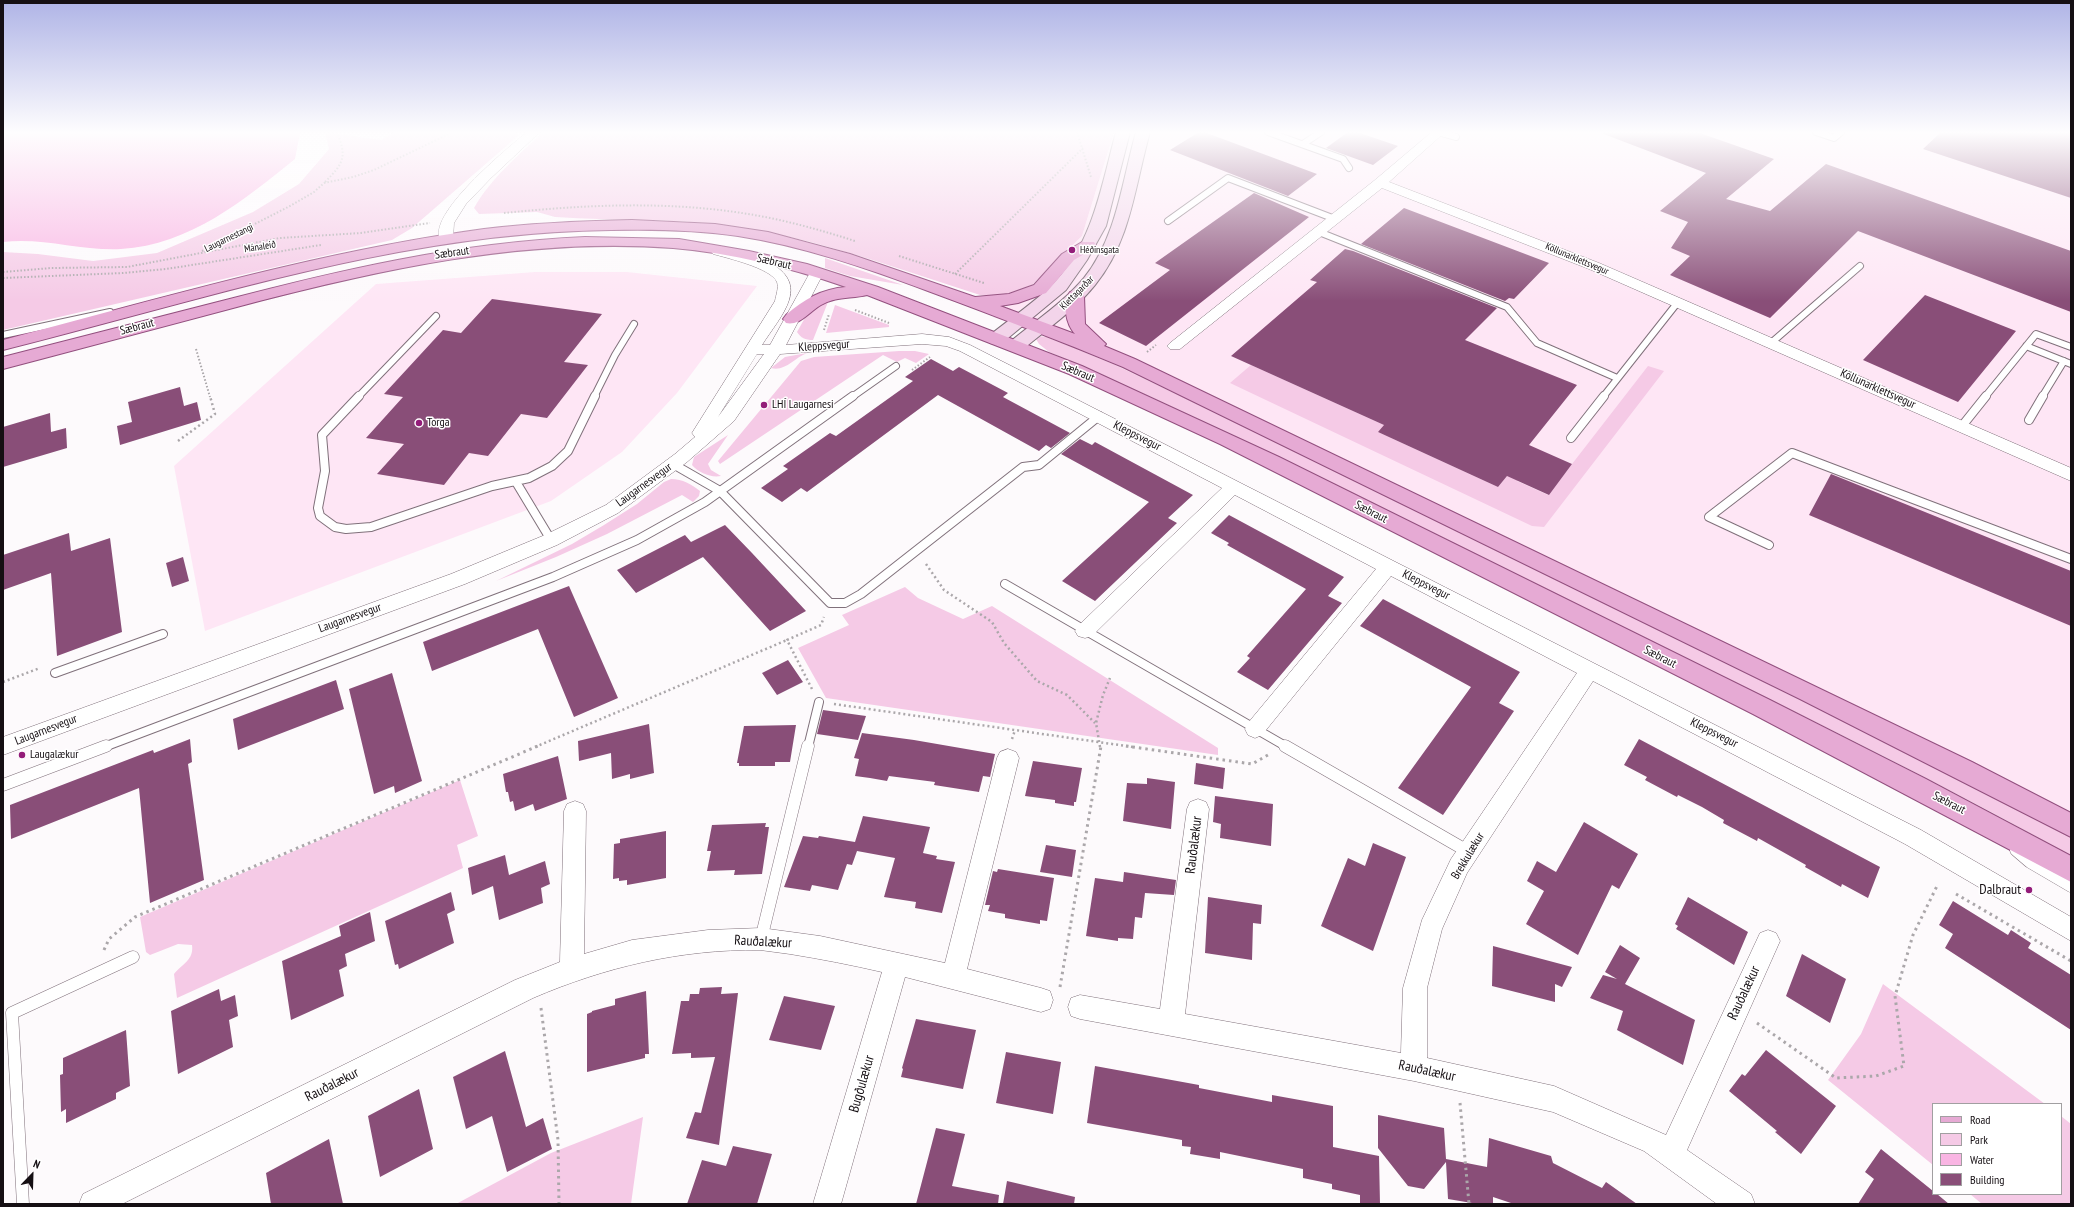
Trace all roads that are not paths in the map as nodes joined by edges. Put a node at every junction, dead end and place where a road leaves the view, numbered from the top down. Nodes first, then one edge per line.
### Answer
1 (474, 188) edge
2 (1108, 188) edge
3 (1130, 188) edge
4 (1214, 188) edge
5 (1255, 188) edge
6 (1373, 188) edge
7 (1394, 188) edge
8 (1335, 219) junction
9 (1168, 221) dead end
10 (1319, 232) junction
11 (446, 238) junction
12 (1088, 245) junction
13 (811, 247) junction
14 (718, 250) junction
15 (1860, 266) dead end
16 (817, 272) junction
17 (873, 291) junction
18 (1076, 296) junction
19 (184, 297) junction
20 (962, 298) junction
21 (1678, 302) junction
22 (436, 316) dead end
23 (792, 319) junction
24 (1029, 323) junction
25 (634, 324) dead end
26 (3, 335) edge
27 (1006, 343) junction
28 (1772, 343) junction
29 (3, 345) edge
30 (1174, 346) dead end
31 (2026, 346) junction
32 (2071, 347) edge
33 (752, 349) junction
34 (776, 350) junction
35 (3, 363) edge
36 (1129, 363) junction
37 (2067, 363) edge
38 (896, 366) dead end
39 (1617, 378) junction
40 (1098, 416) junction
41 (2029, 420) dead end
42 (1962, 426) junction
43 (1570, 438) dead end
44 (677, 461) junction
45 (2071, 474) edge
46 (516, 482) junction
47 (1234, 486) junction
48 (720, 490) junction
49 (551, 540) junction
50 (1769, 546) dead end
51 (2071, 559) edge
52 (1389, 566) junction
53 (1004, 584) dead end
54 (1085, 631) junction
55 (163, 634) dead end
56 (1590, 669) junction
57 (55, 673) dead end
58 (819, 702) road end
59 (1255, 729) junction
60 (3, 746) edge
61 (1008, 758) dead end
62 (3, 785) edge
63 (1198, 808) dead end
64 (575, 811) dead end
65 (1982, 820) junction
66 (2071, 826) edge
67 (1469, 852) junction
68 (2071, 870) edge
69 (2071, 886) edge
70 (2071, 930) edge
71 (761, 939) junction
72 (1768, 941) dead end
73 (133, 957) dead end
74 (897, 963) junction
75 (572, 969) junction
76 (953, 978) junction
77 (1171, 1024) junction
78 (1414, 1068) junction
79 (1671, 1155) junction
80 (24, 1204) edge
81 (93, 1204) edge
82 (827, 1204) edge
83 (1741, 1204) edge

1 - 11 street
2 - 12 main road, Klettagarðar
3 - 18 main road, Klettagarðar
4 - 9 lane
5 - 8 lane
6 - 8 street
7 - 21 street, Köllunarklettsvegur
8 - 10 street
10 - 30 street
10 - 39 lane
11 - 13 main road, Sæbraut
11 - 19 main road, Sæbraut
12 - 20 main road
12 - 24 main road, Klettagarðar
13 - 16 main road
13 - 20 main road, Sæbraut
14 - 16 main road, Sæbraut
14 - 33 street, Laugarnesvegur
14 - 35 main road, Sæbraut
15 - 28 lane
16 - 17 main road, Sæbraut
16 - 23 street, Laugarnesvegur
17 - 23 main road
17 - 27 main road, Sæbraut
18 - 24 main road, Klettagarðar
18 - 36 main road
19 - 26 lane
19 - 29 main road, Sæbraut
20 - 24 main road, Sæbraut
21 - 28 street, Köllunarklettsvegur
21 - 39 lane
22 - 46 lane
23 - 34 street, Laugarnesvegur
24 - 27 main road, Klettagarðar
24 - 36 main road, Sæbraut
25 - 46 lane
27 - 65 main road, Sæbraut
28 - 42 street, Köllunarklettsvegur
31 - 32 lane
31 - 37 lane
31 - 42 lane
33 - 34 street, Kleppsvegur
33 - 44 street, Laugarnesvegur
34 - 40 street, Kleppsvegur
34 - 44 street, Laugarnesvegur
36 - 66 main road, Sæbraut
37 - 41 lane
38 - 48 lane
39 - 43 lane
40 - 47 street, Kleppsvegur
40 - 48 lane
42 - 45 street, Köllunarklettsvegur
44 - 48 lane
44 - 49 street, Laugarnesvegur
46 - 49 lane
47 - 52 street, Kleppsvegur
47 - 54 street
48 - 62 lane
49 - 60 street, Laugarnesvegur
50 - 51 lane
52 - 56 street, Kleppsvegur
52 - 59 street
53 - 54 lane
54 - 59 lane
55 - 57 lane
56 - 67 street, Brekkulækur
56 - 70 street, Kleppsvegur
58 - 71 lane
59 - 67 lane
61 - 76 street
63 - 77 street, Rauðalækur
64 - 75 street
65 - 68 main road, Sæbraut
65 - 69 lane
67 - 78 street, Brekkulækur
71 - 74 street, Rauðalækur
71 - 75 street, Rauðalækur
72 - 79 street, Rauðalækur
73 - 80 lane
74 - 76 street, Rauðalækur
74 - 82 street, Bugðulækur
75 - 81 street, Rauðalækur
76 - 77 street, Rauðalækur
77 - 78 street, Rauðalækur
78 - 79 street, Rauðalækur
79 - 83 street, Rauðalækur

